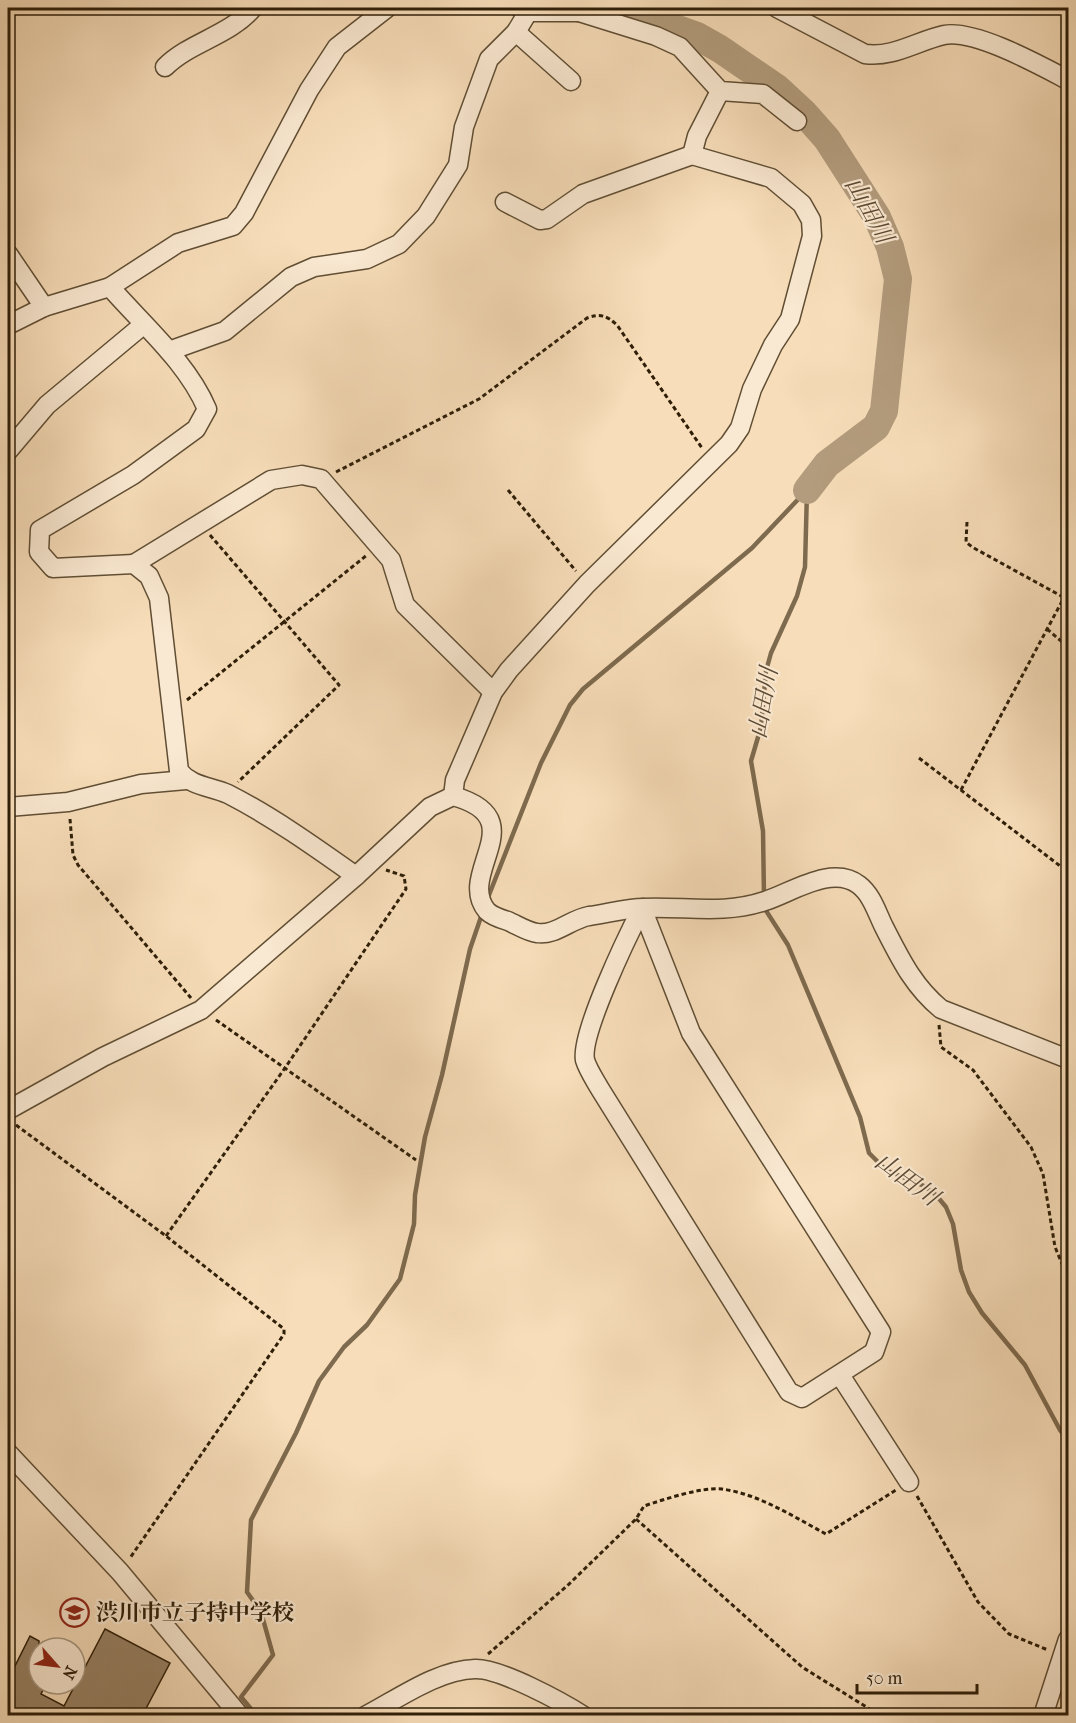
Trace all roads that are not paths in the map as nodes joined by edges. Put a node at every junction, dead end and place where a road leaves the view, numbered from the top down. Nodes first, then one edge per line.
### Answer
1 (253, 8) edge
2 (387, 8) edge
3 (777, 8) edge
4 (524, 10) edge
5 (582, 10) edge
6 (516, 32) junction
7 (165, 67) dead end
8 (1068, 80) edge
9 (571, 81) dead end
10 (720, 91) junction
11 (797, 121) dead end
12 (692, 155) junction
13 (505, 202) dead end
14 (8, 254) edge
15 (110, 287) junction
16 (44, 307) junction
17 (8, 325) edge
18 (143, 325) junction
19 (169, 351) junction
20 (8, 451) edge
21 (134, 564) junction
22 (493, 692) junction
23 (186, 780) junction
24 (453, 796) junction
25 (8, 807) edge
26 (362, 870) junction
27 (642, 908) junction
28 (1068, 1059) edge
29 (8, 1110) edge
30 (840, 1375) junction
31 (8, 1453) edge
32 (909, 1482) road end
33 (1066, 1651) edge
34 (240, 1716) edge
35 (365, 1716) edge
36 (584, 1716) edge
37 (1043, 1716) edge

1 - 7 street
2 - 15 street
3 - 8 street
4 - 5 street
4 - 6 street
5 - 10 street
6 - 9 street
6 - 19 street
10 - 11 street
10 - 12 street
12 - 13 street
12 - 22 street
14 - 16 street
15 - 16 street
15 - 18 street
16 - 17 street
18 - 19 street
18 - 20 street
19 - 21 street
21 - 22 street
21 - 23 street
22 - 24 street
23 - 25 street
23 - 26 street
24 - 26 street
24 - 27 street
26 - 29 street
27 - 28 street
27 - 30 street
27 - 30 street
30 - 32 street
31 - 34 street
33 - 37 street
35 - 36 street

